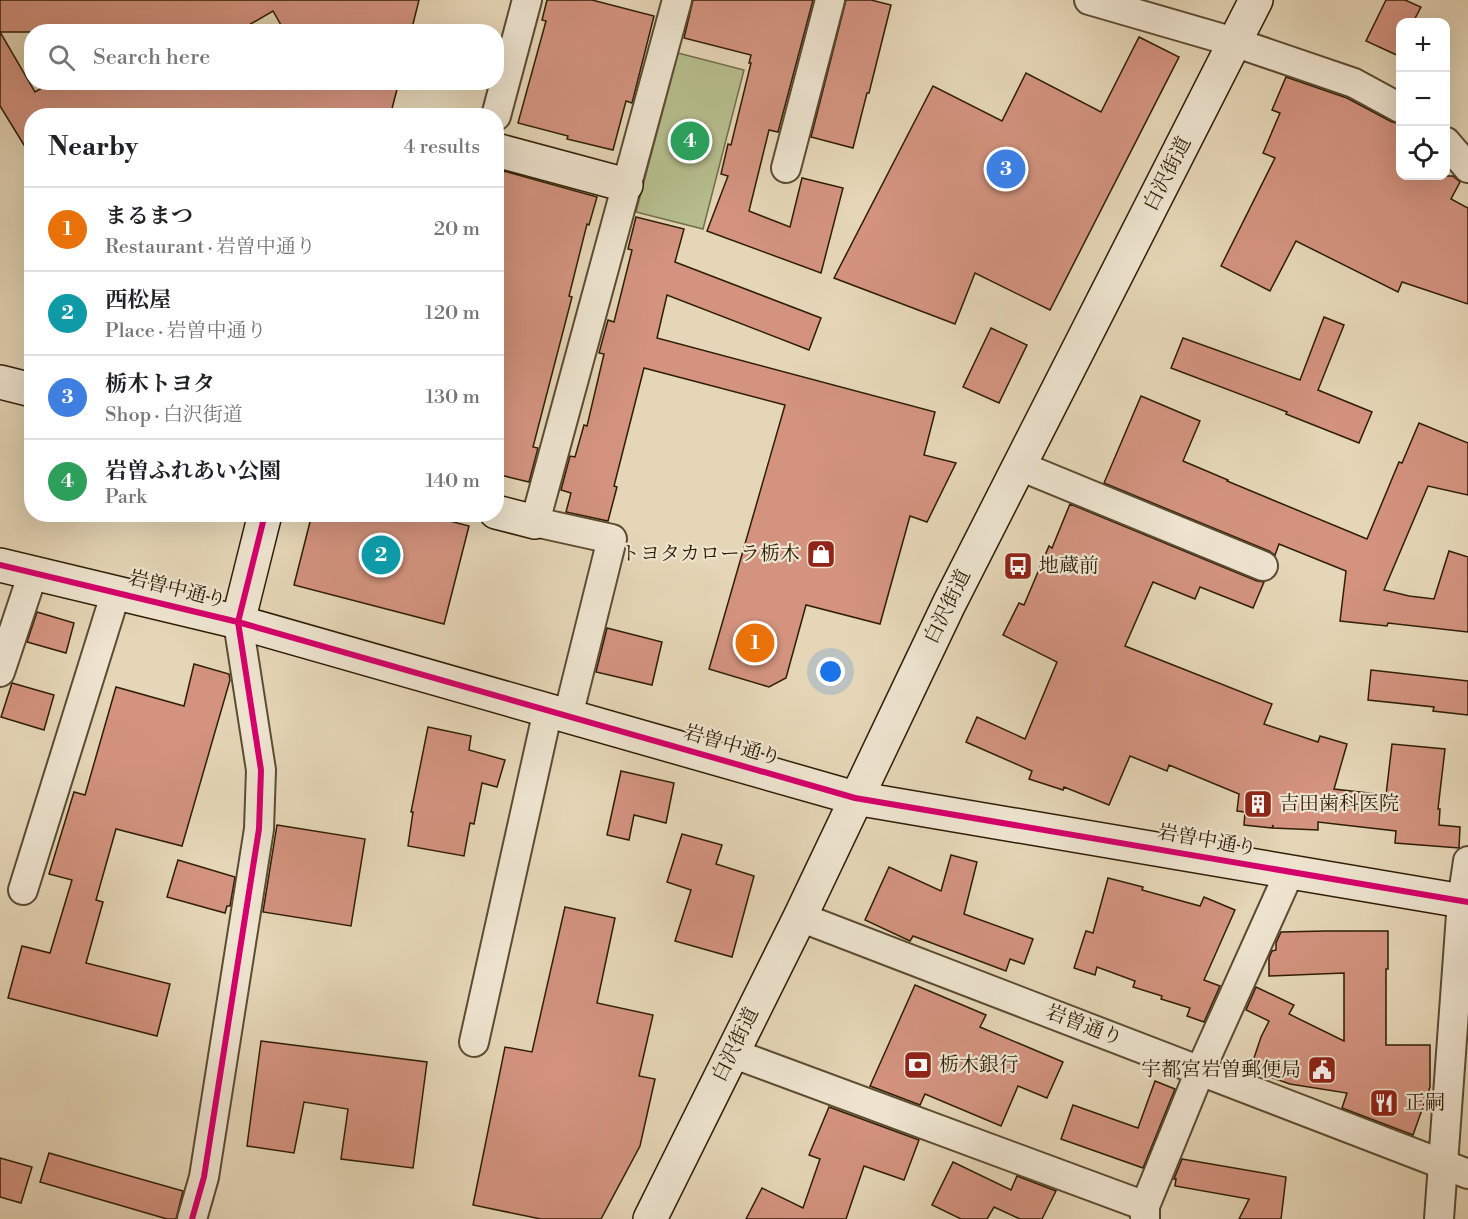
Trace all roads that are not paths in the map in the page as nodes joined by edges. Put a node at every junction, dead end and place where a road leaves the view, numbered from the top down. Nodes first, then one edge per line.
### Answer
1 (527, 0) edge
2 (676, 0) edge
3 (830, 0) edge
4 (1089, 0) edge
5 (1256, 0) edge
6 (1234, 42) junction
7 (504, 86) edge
8 (503, 90) edge
9 (1396, 105) edge
10 (498, 108) edge
11 (1450, 147) edge
12 (504, 152) edge
13 (786, 168) dead end
14 (1468, 168) edge
15 (626, 185) junction
16 (0, 381) edge
17 (24, 388) edge
18 (1020, 466) junction
19 (504, 514) edge
20 (263, 522) edge
21 (536, 522) junction
22 (0, 565) edge
23 (1263, 566) dead end
24 (33, 573) junction
25 (116, 592) junction
26 (238, 622) junction
27 (0, 672) edge
28 (558, 713) junction
29 (855, 798) junction
30 (1468, 861) edge
31 (1290, 872) junction
32 (23, 890) dead end
33 (1465, 902) edge
34 (800, 917) junction
35 (1460, 1032) edge
36 (474, 1042) dead end
37 (732, 1053) junction
38 (1200, 1071) junction
39 (1456, 1170) edge
40 (1145, 1212) edge
41 (192, 1219) edge
42 (650, 1219) edge
43 (1439, 1219) edge

1 - 7 street
2 - 15 street
3 - 13 street
4 - 6 street
5 - 6 street, 白沢街道
6 - 9 street
6 - 18 street, 白沢街道
8 - 10 street
11 - 14 street
12 - 15 street
15 - 21 street
16 - 17 street
18 - 23 street
18 - 29 street, 白沢街道
19 - 21 street
20 - 26 street
21 - 28 street
22 - 24 street, 岩曽中通り
24 - 25 street, 岩曽中通り
24 - 27 street
25 - 26 street, 岩曽中通り
25 - 32 street
26 - 28 street, 岩曽中通り
26 - 41 street
28 - 29 street, 岩曽中通り
28 - 36 street
29 - 31 street, 岩曽中通り
29 - 34 street, 白沢街道
30 - 33 street
31 - 33 street, 岩曽中通り
31 - 38 street
33 - 35 street
34 - 37 street, 白沢街道
34 - 38 street, 岩曽通り
35 - 39 street
37 - 40 street
37 - 42 street, 白沢街道
38 - 39 street, 岩曽通り
38 - 40 street
39 - 43 street

